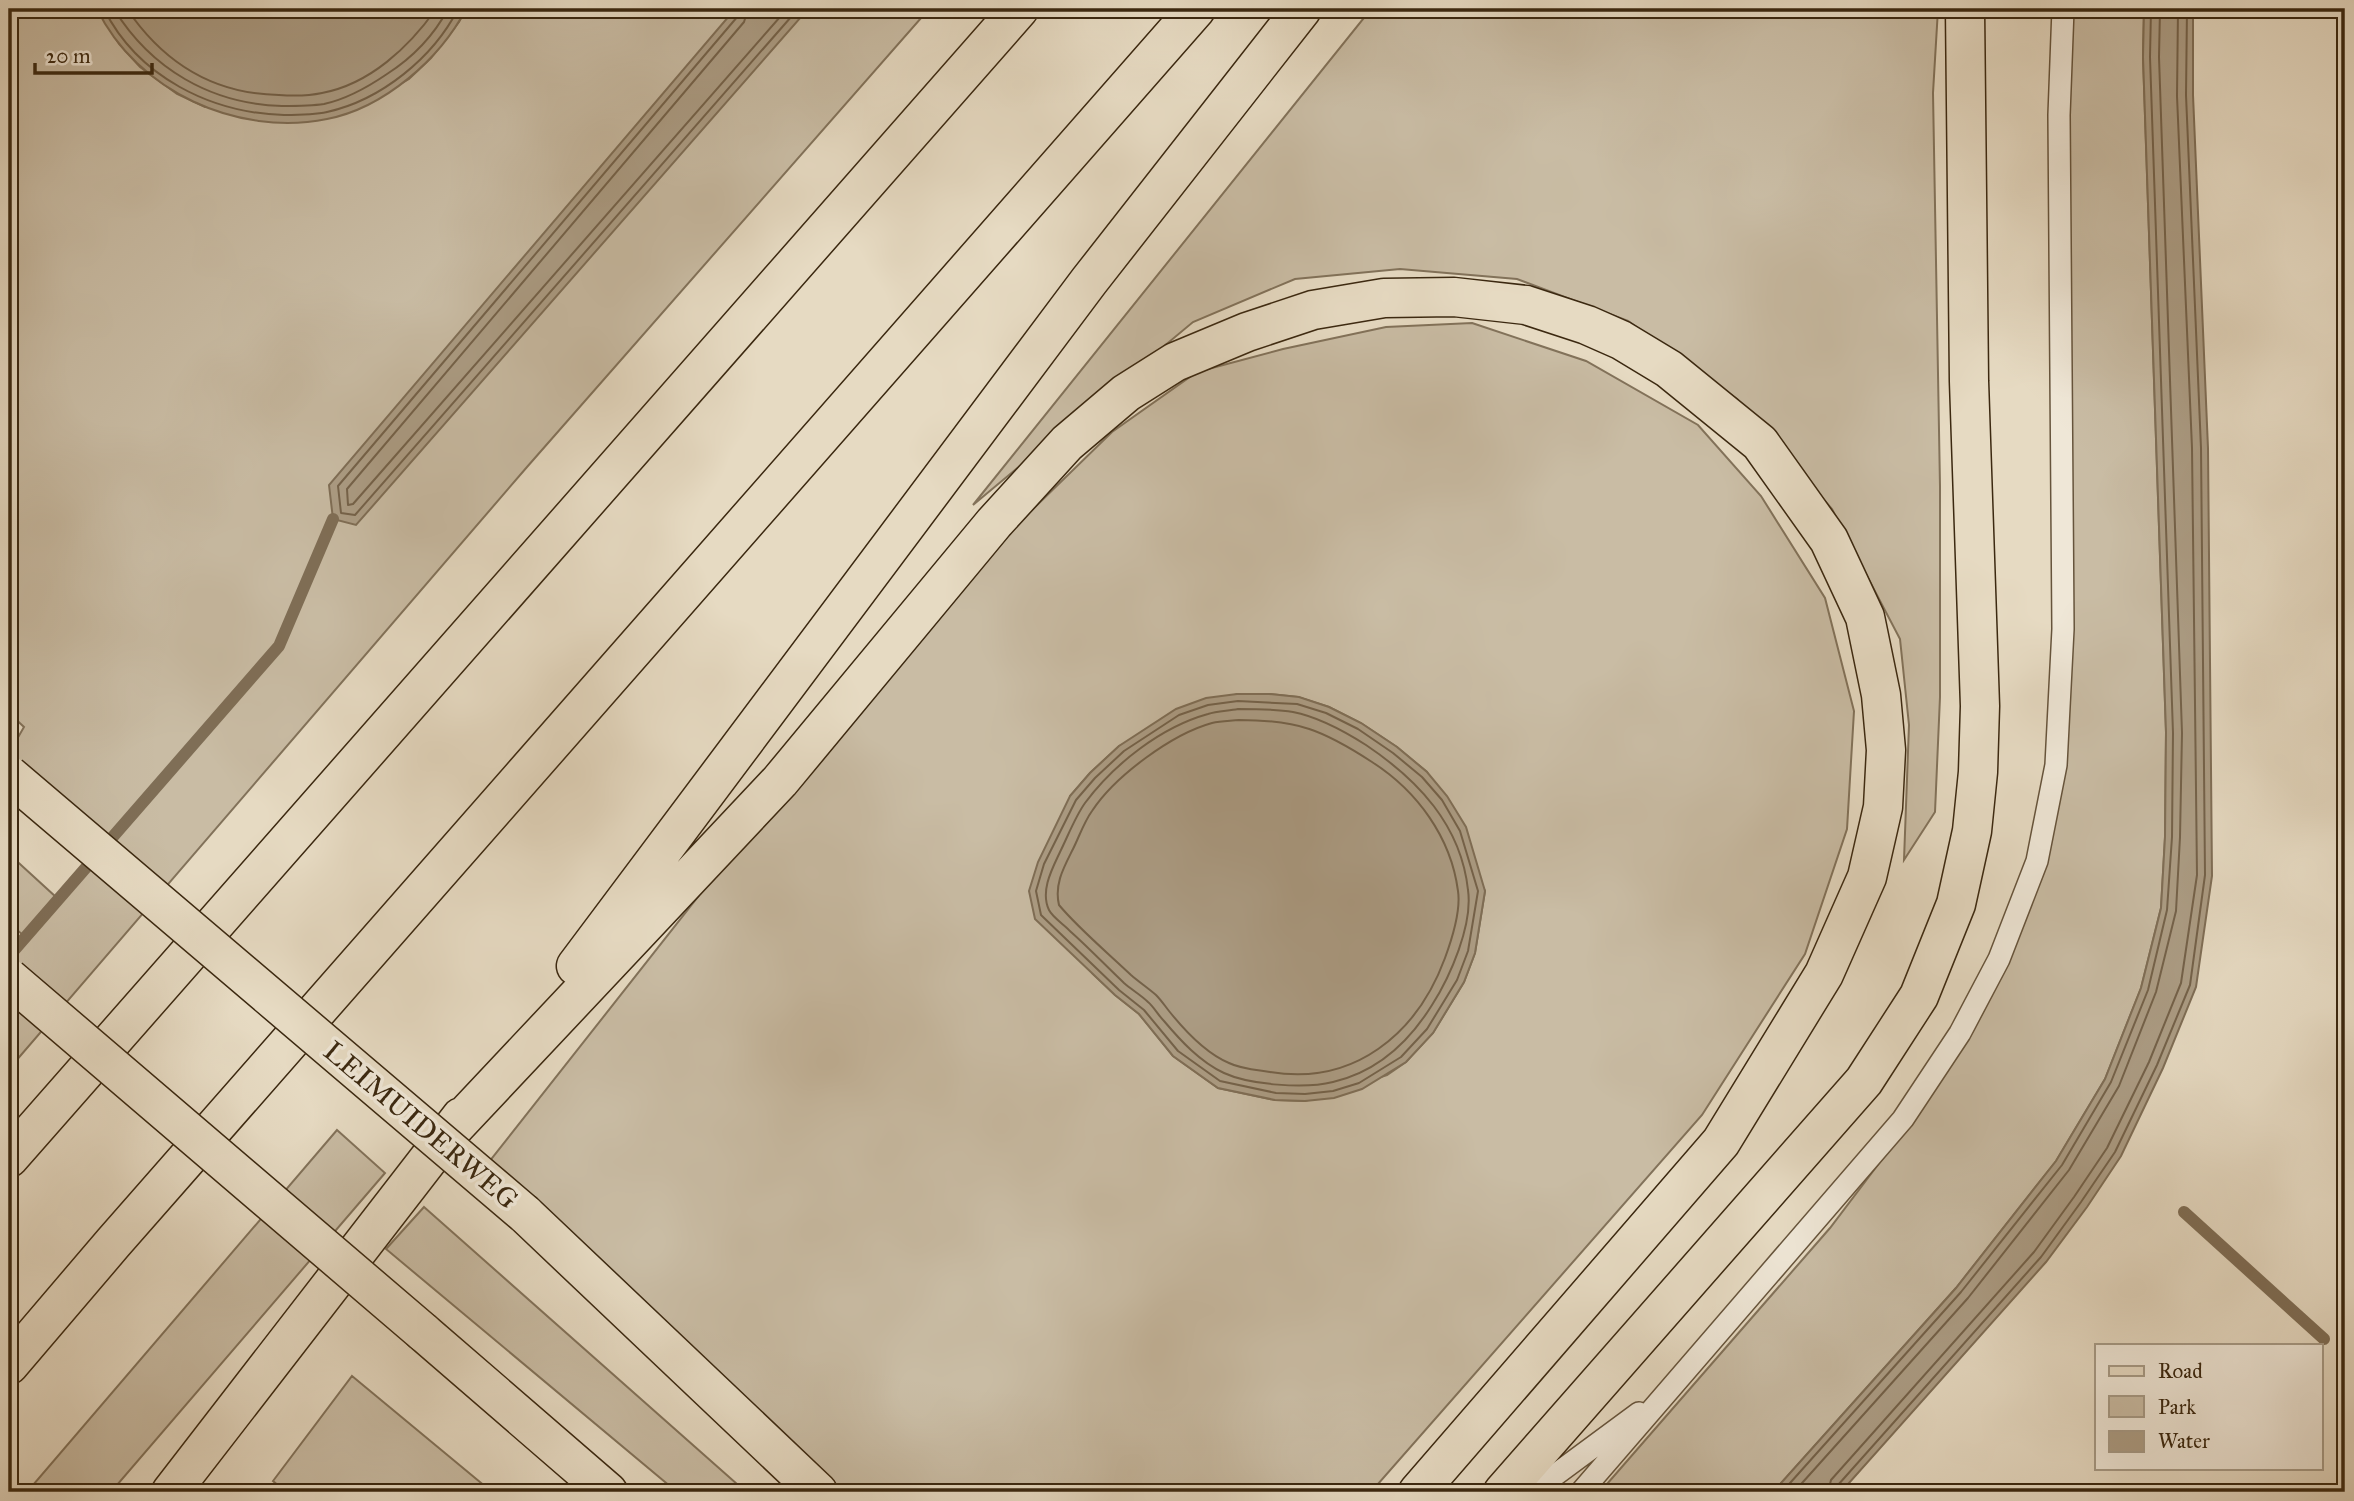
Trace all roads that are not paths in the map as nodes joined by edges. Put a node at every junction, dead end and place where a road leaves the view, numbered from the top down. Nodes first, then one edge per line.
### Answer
1 (1019, 9) edge
2 (1196, 9) edge
3 (1302, 9) edge
4 (1965, 9) edge
5 (2063, 9) edge
6 (9, 775) edge
7 (9, 978) edge
8 (446, 1136) junction
9 (9, 1158) edge
10 (9, 1365) edge
11 (1672, 1389) junction
12 (172, 1492) edge
13 (608, 1492) edge
14 (818, 1492) edge
15 (1418, 1492) edge
16 (1503, 1492) edge
17 (1532, 1492) edge
18 (1581, 1492) edge

1 - 9 main road
2 - 10 main road
3 - 8 main road
4 - 16 main road
5 - 11 lane
6 - 14 main road, LEIMUIDERWEG, bridge
7 - 13 main road, bridge
8 - 12 main road
8 - 15 main road
11 - 17 lane
11 - 18 lane

